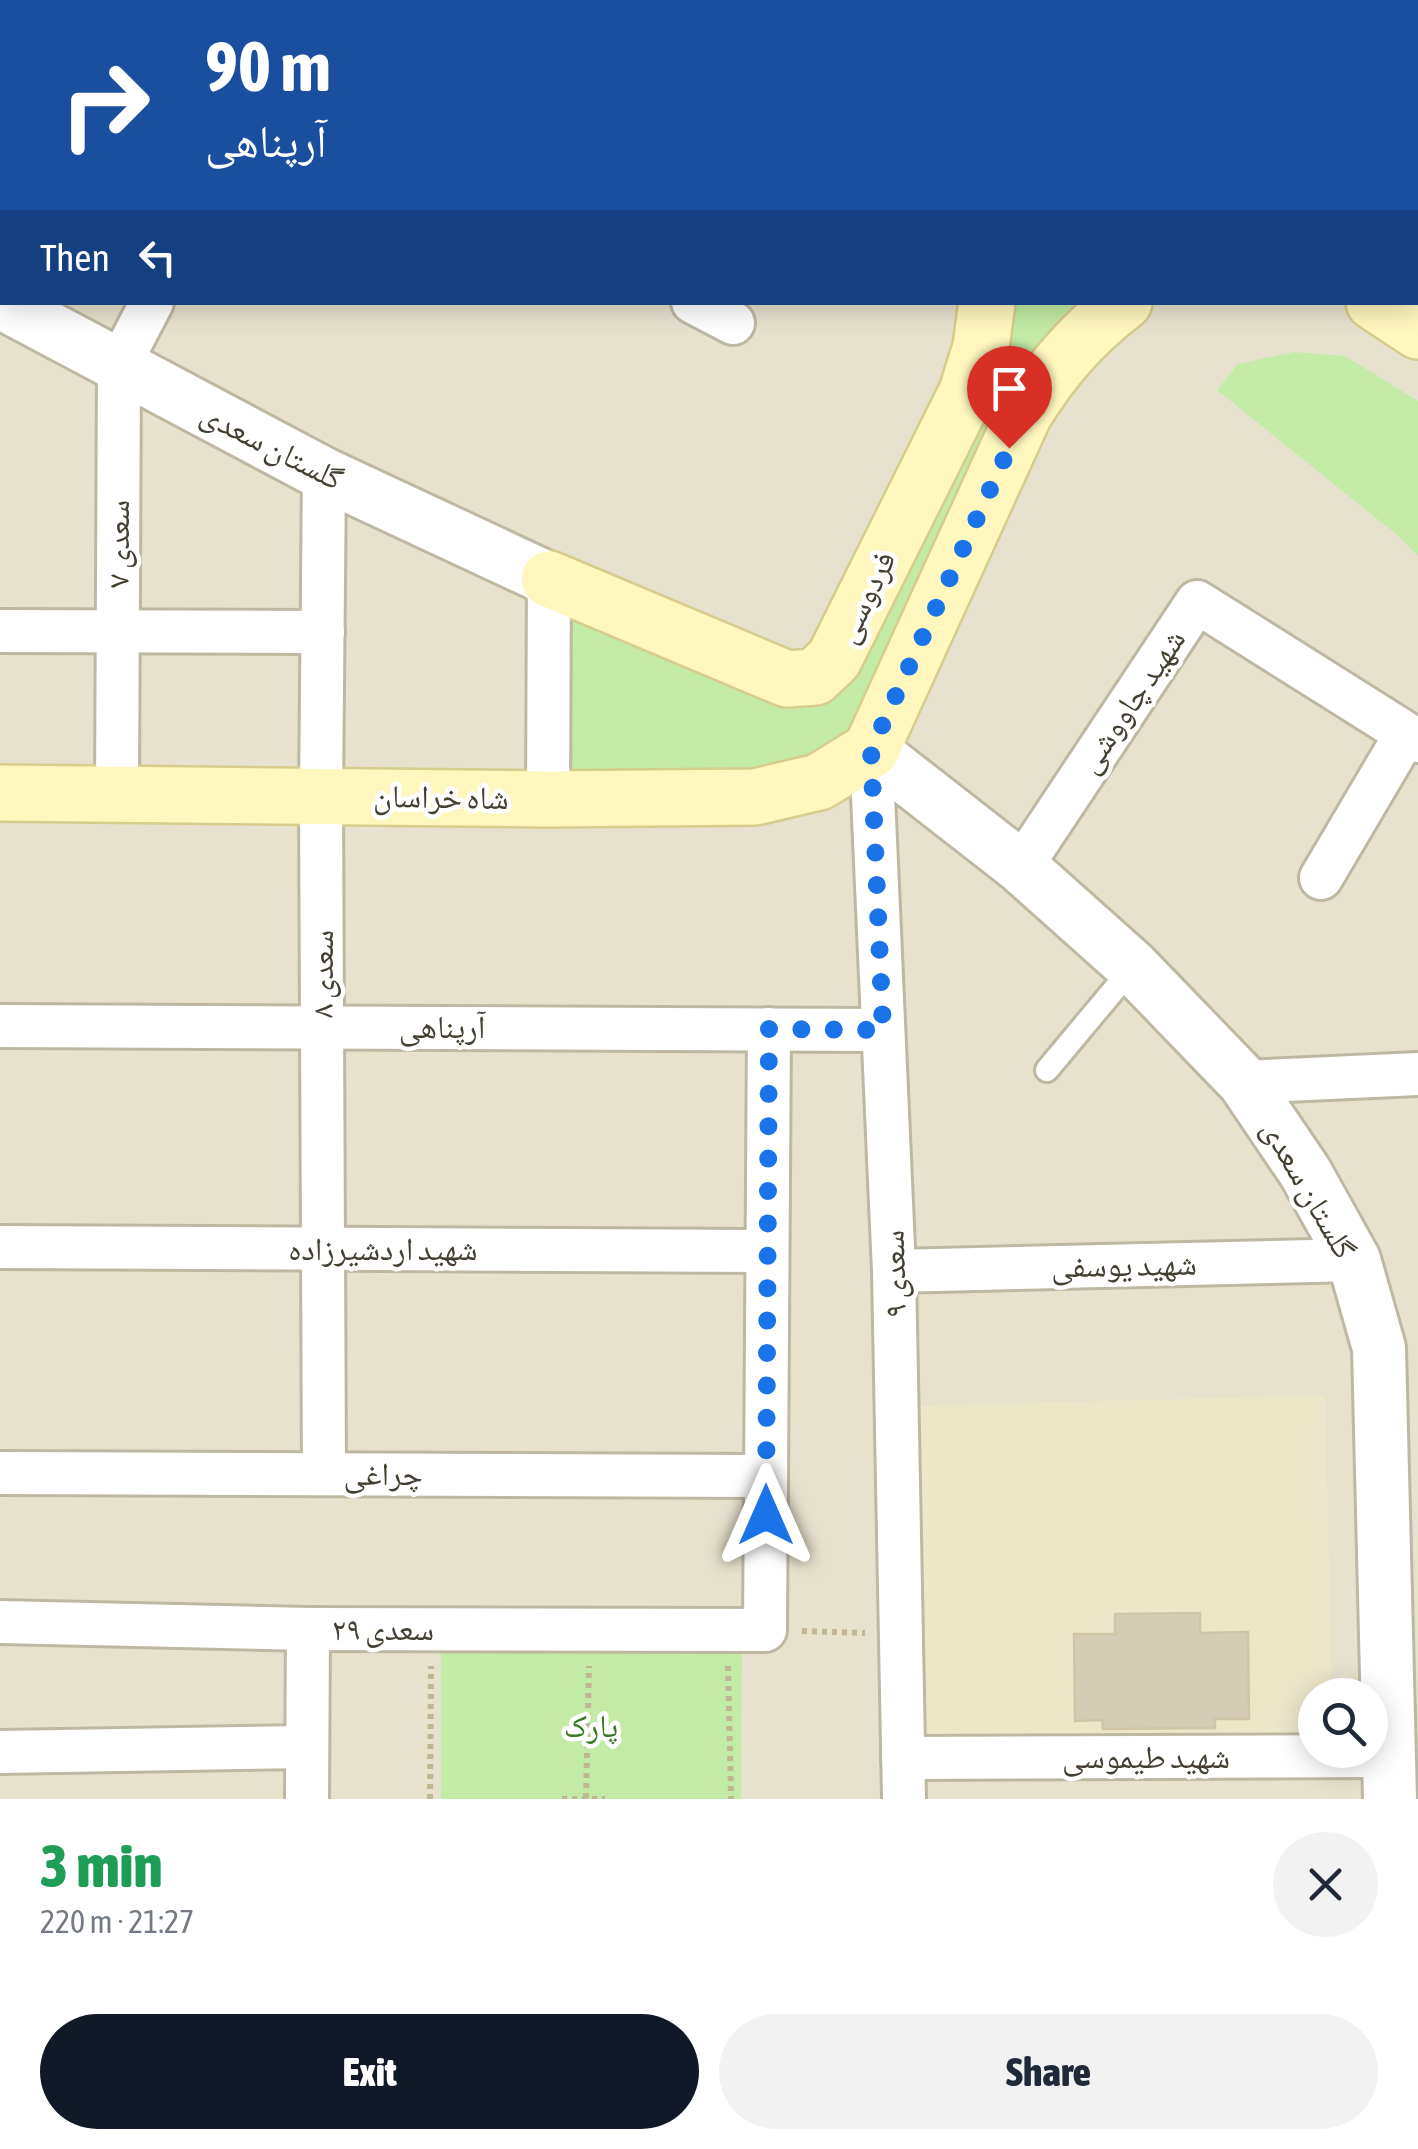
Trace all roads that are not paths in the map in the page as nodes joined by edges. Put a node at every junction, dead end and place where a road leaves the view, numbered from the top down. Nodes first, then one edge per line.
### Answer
1 (6, 305) edge
2 (150, 305) edge
3 (699, 305) edge
4 (988, 305) edge
5 (1120, 305) edge
6 (1379, 305) edge
7 (733, 323) dead end
8 (1418, 330) edge
9 (119, 365) junction
10 (324, 474) junction
11 (549, 579) junction
12 (0, 631) edge
13 (118, 632) junction
14 (323, 632) junction
15 (1412, 738) edge
16 (871, 750) junction
17 (0, 794) edge
18 (118, 794) junction
19 (321, 796) junction
20 (548, 799) junction
21 (1021, 867) junction
22 (1320, 878) dead end
23 (1133, 968) junction
24 (0, 1026) edge
25 (322, 1026) junction
26 (769, 1029) junction
27 (883, 1030) junction
28 (1047, 1070) dead end
29 (1418, 1074) edge
30 (1244, 1082) junction
31 (0, 1247) edge
32 (323, 1248) junction
33 (766, 1251) junction
34 (1354, 1260) junction
35 (894, 1271) junction
36 (0, 1473) edge
37 (324, 1473) junction
38 (766, 1476) junction
39 (0, 1622) edge
40 (308, 1629) junction
41 (307, 1747) junction
42 (0, 1752) edge
43 (1389, 1777) edge
44 (904, 1779) edge
45 (307, 1799) edge

1 - 9 street, گلستان سعدی
2 - 9 street, سعدی ۷
3 - 7 street
4 - 11 main road, فردوسی
5 - 16 main road, فردوسی
6 - 8 main road
9 - 10 street, گلستان سعدی
9 - 13 street, سعدی ۷
10 - 11 street, گلستان سعدی
10 - 14 street, سعدی ۸
11 - 20 street
12 - 13 street
13 - 14 street
13 - 18 street, سعدی ۷
14 - 19 street, سعدی ۸
15 - 21 street, شهید چاووشی
15 - 22 street
16 - 20 main road, شاه خراسان
16 - 21 street, گلستان سعدی
16 - 27 street, سعدی ۹
17 - 18 main road, شاه خراسان
18 - 19 main road, شاه خراسان
19 - 20 main road, شاه خراسان
19 - 25 street, سعدی ۸
21 - 23 street, گلستان سعدی
23 - 28 lane
23 - 30 street, گلستان سعدی
24 - 25 street, آرپناهی
25 - 26 street, آرپناهی
25 - 32 street, سعدی ۸
26 - 27 street, آرپناهی
26 - 33 street
27 - 35 street, سعدی ۹
29 - 30 street
30 - 34 street, گلستان سعدی
31 - 32 street, شهید اردشیرزاده
32 - 33 street, شهید اردشیرزاده
32 - 37 street, سعدی ۸
33 - 38 street
34 - 35 street, شهید یوسفی
34 - 43 street, گلستان سعدی
35 - 44 street, سعدی ۹
36 - 37 street, چراغی
37 - 38 street, چراغی
38 - 40 street, سعدی ۲۹
39 - 40 street, سعدی ۲۹
40 - 41 street
41 - 42 street
41 - 45 street
43 - 44 street, شهید طیموسی

